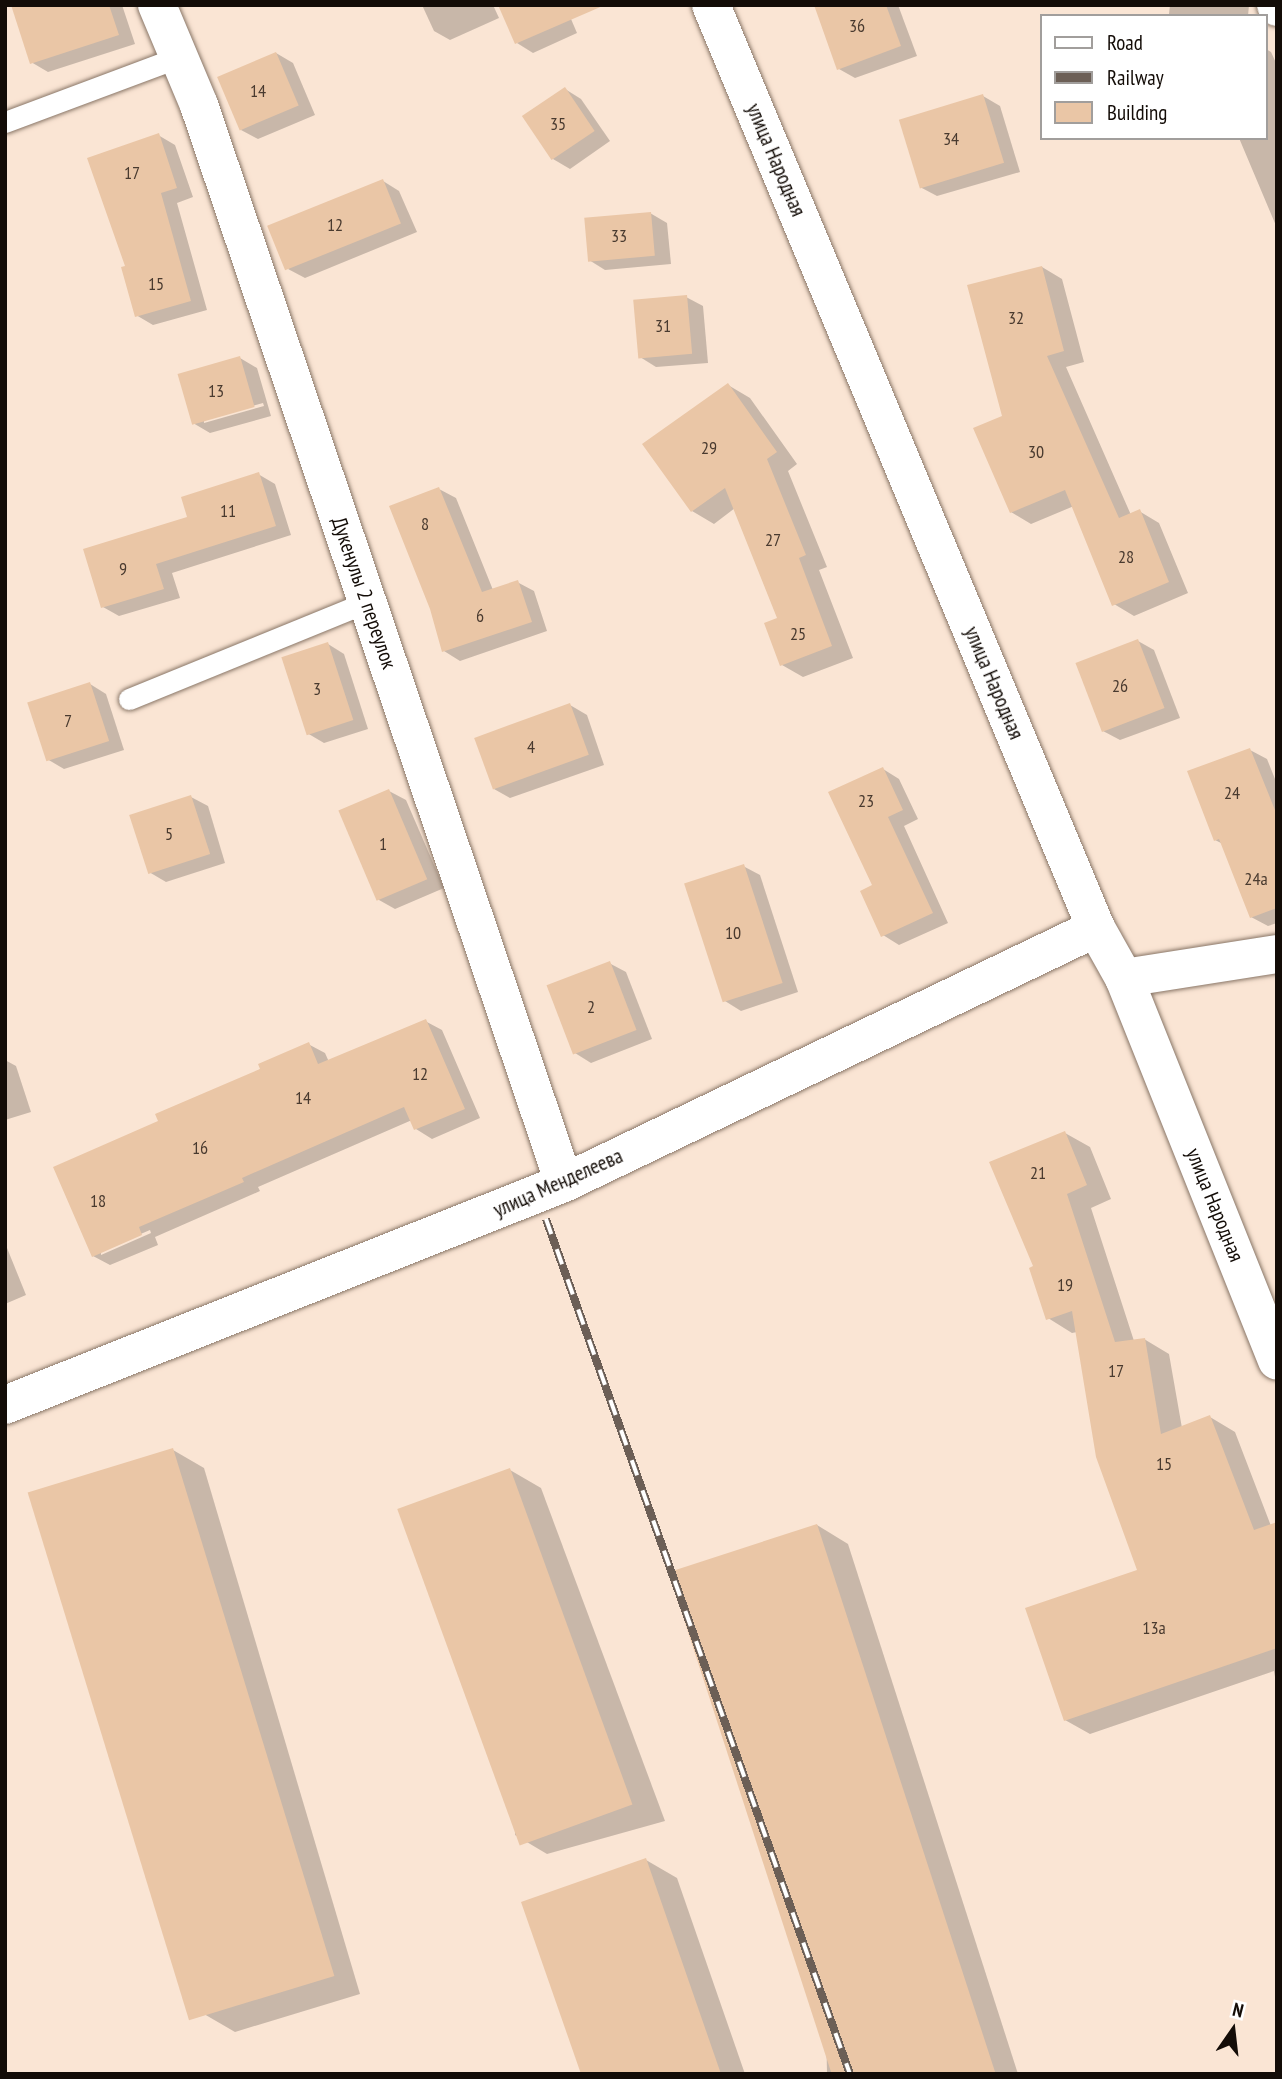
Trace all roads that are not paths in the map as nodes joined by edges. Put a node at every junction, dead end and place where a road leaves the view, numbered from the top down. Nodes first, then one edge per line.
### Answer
1 (158, 5) edge
2 (711, 5) edge
3 (179, 57) junction
4 (5, 121) edge
5 (367, 602) junction
6 (129, 699) dead end
7 (1096, 928) junction
8 (1277, 954) edge
9 (1124, 978) junction
10 (564, 1183) junction
11 (1277, 1360) edge
12 (5, 1405) edge

1 - 3 street, Дукенулы 2 переулок
2 - 7 street, улица Народная
3 - 4 lane
3 - 5 street, Дукенулы 2 переулок
5 - 6 lane
5 - 10 street, Дукенулы 2 переулок
7 - 9 street, улица Народная
7 - 10 street, улица Менделеева
8 - 9 street
9 - 11 street, улица Народная
10 - 12 street, улица Менделеева

